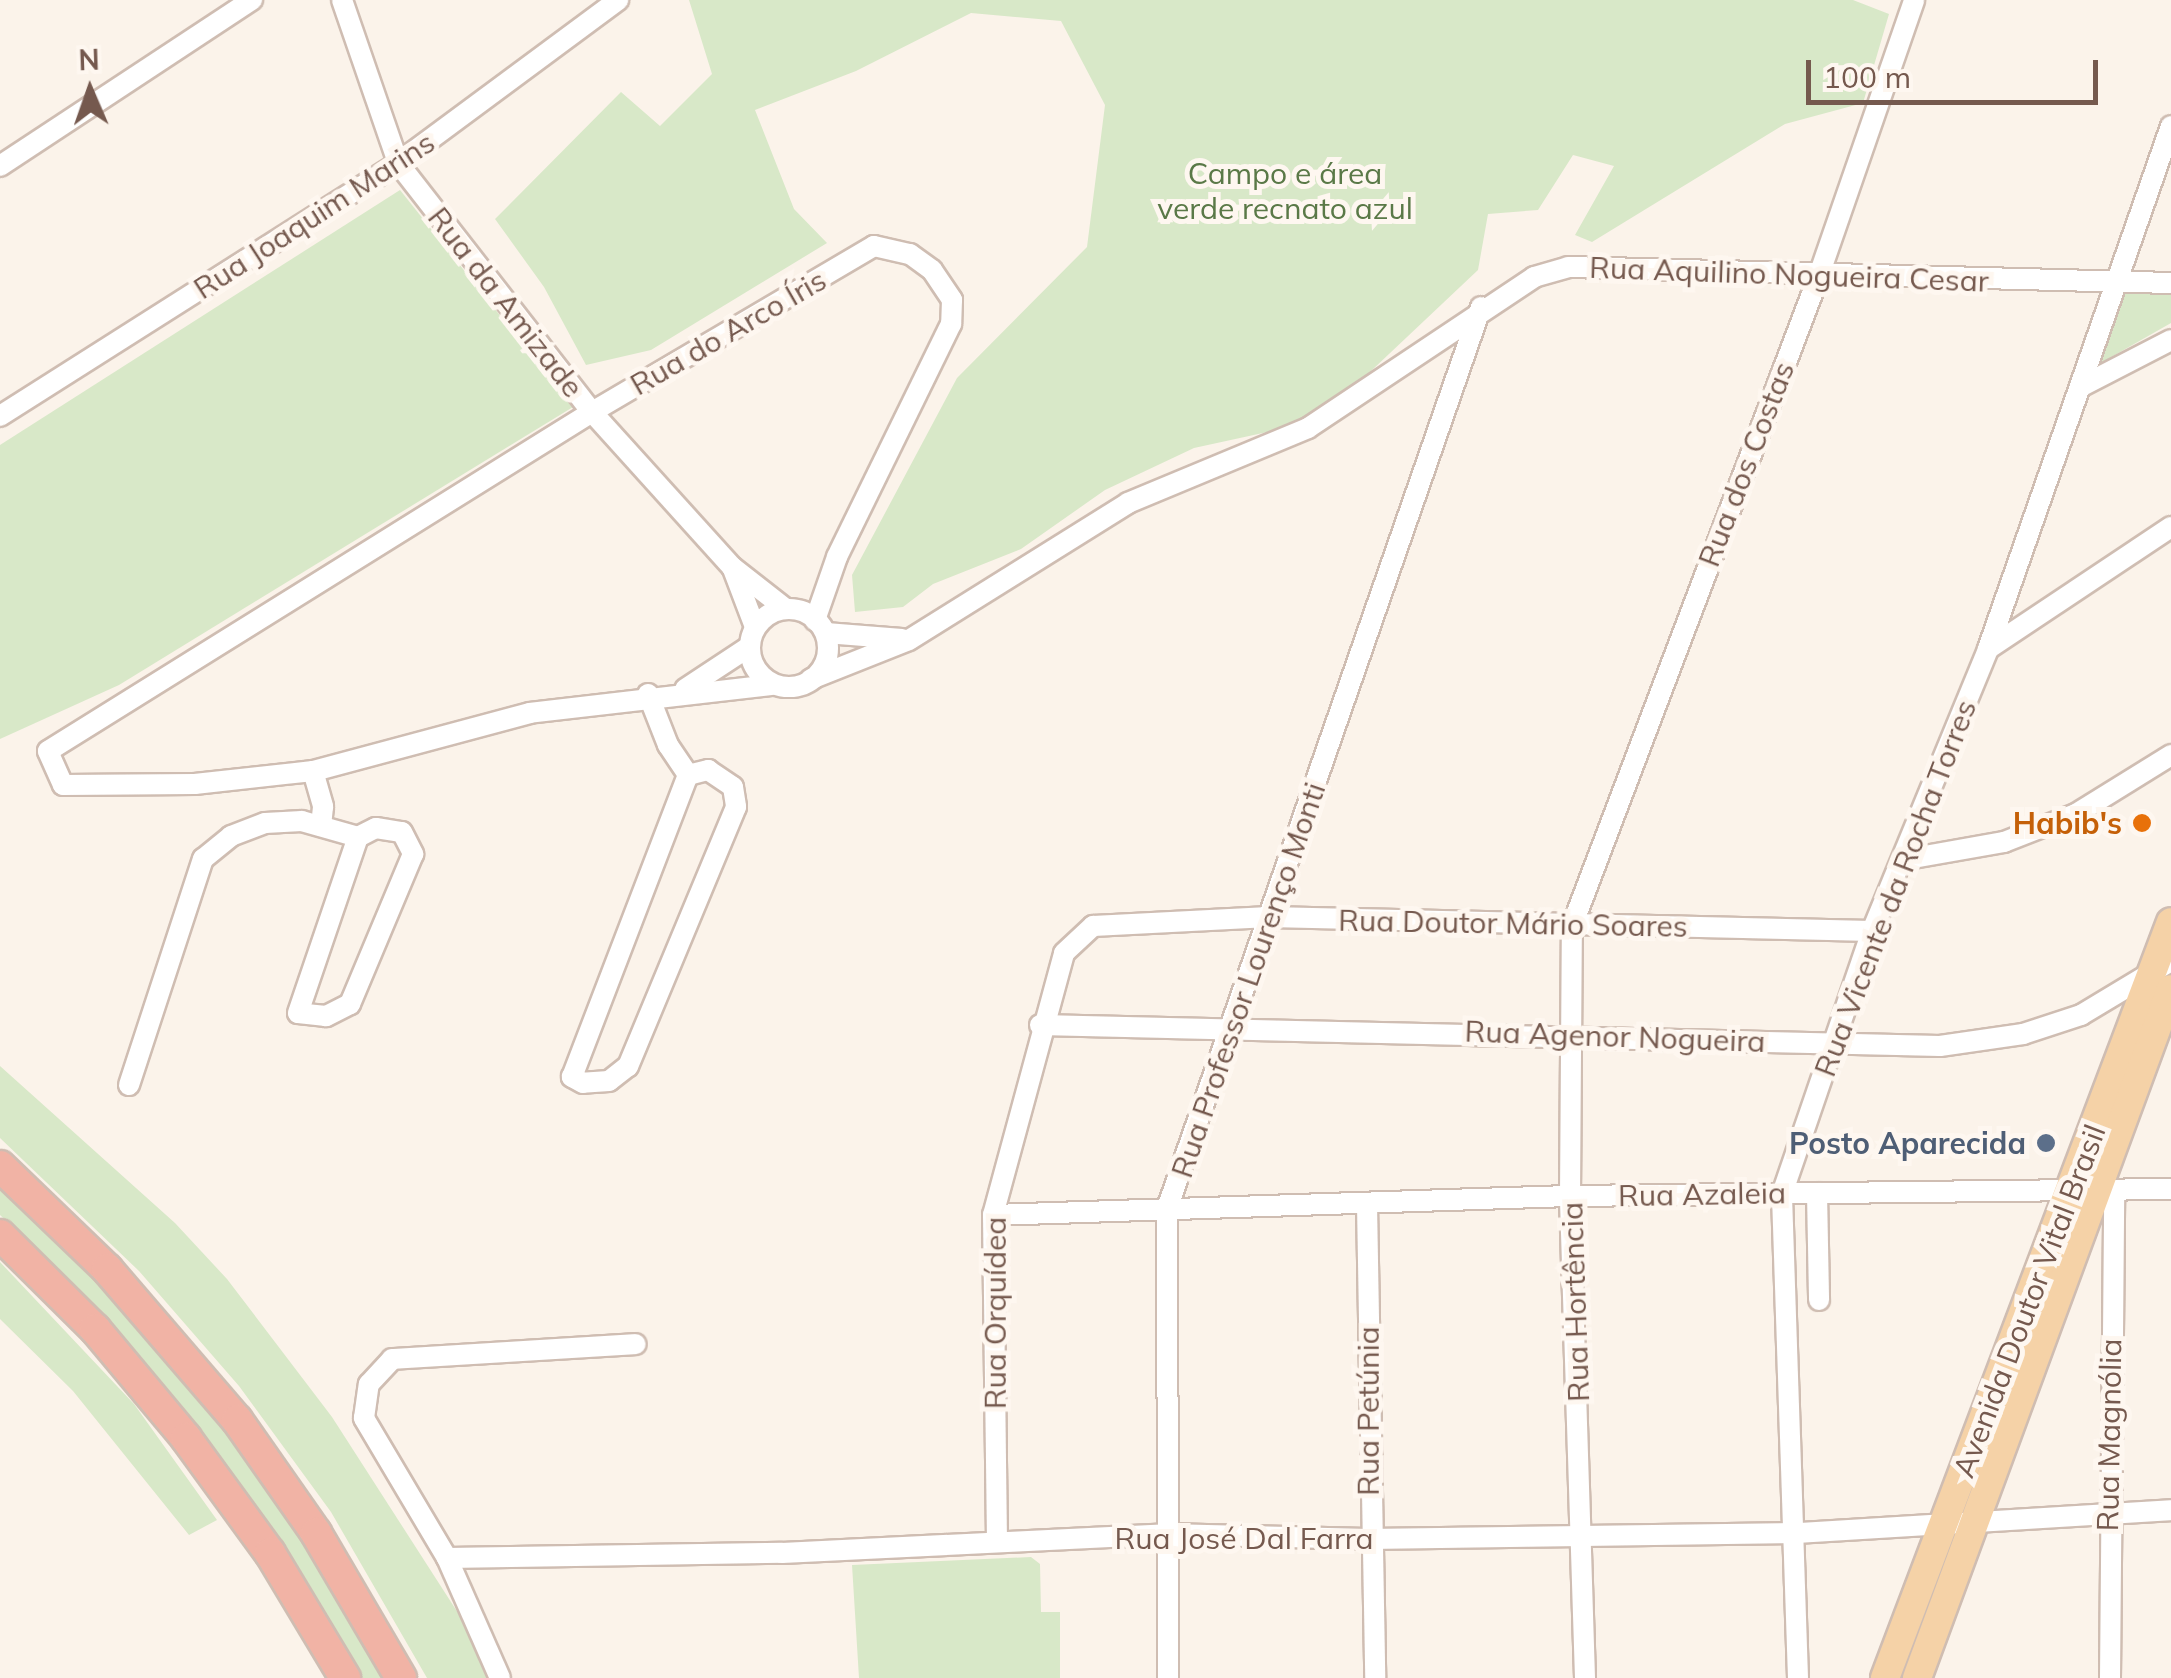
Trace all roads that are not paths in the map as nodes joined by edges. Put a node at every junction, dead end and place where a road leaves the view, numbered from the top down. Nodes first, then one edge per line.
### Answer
1 (252, 0) edge
2 (342, 0) edge
3 (618, 0) edge
4 (1914, 0) edge
5 (2171, 126) edge
6 (398, 163) junction
7 (0, 166) edge
8 (1818, 278) junction
9 (2119, 280) junction
10 (2171, 283) edge
11 (1481, 307) junction
12 (2171, 340) edge
13 (2080, 387) junction
14 (592, 412) junction
15 (0, 416) edge
16 (2171, 527) edge
17 (732, 567) junction
18 (786, 609) junction
19 (821, 626) junction
20 (752, 637) junction
21 (909, 640) junction
22 (1988, 649) junction
23 (811, 679) junction
24 (771, 684) junction
25 (683, 690) junction
26 (648, 694) junction
27 (2171, 755) edge
28 (313, 771) junction
29 (688, 775) junction
30 (321, 826) junction
31 (358, 837) junction
32 (1902, 860) junction
33 (1269, 917) junction
34 (2171, 922) edge
35 (1093, 926) joint
36 (1572, 926) junction
37 (1872, 931) junction
38 (2171, 961) edge
39 (2160, 984) edge
40 (1040, 1025) junction
41 (1227, 1028) junction
42 (1570, 1033) junction
43 (1835, 1043) junction
44 (128, 1085) dead end
45 (0, 1166) edge
46 (2171, 1189) edge
47 (2096, 1192) junction
48 (1818, 1193) junction
49 (1782, 1194) junction
50 (1570, 1196) junction
51 (1367, 1204) junction
52 (1167, 1209) junction
53 (993, 1214) junction
54 (0, 1235) edge
55 (1819, 1300) dead end
56 (636, 1344) dead end
57 (2106, 1509) junction
58 (2171, 1510) edge
59 (1979, 1518) junction
60 (1942, 1522) junction
61 (1798, 1533) junction
62 (1167, 1534) junction
63 (1584, 1534) junction
64 (1368, 1539) junction
65 (997, 1542) junction
66 (447, 1558) junction
67 (345, 1678) edge
68 (401, 1678) edge
69 (500, 1678) edge
70 (1168, 1678) edge
71 (1375, 1678) edge
72 (1585, 1678) edge
73 (1798, 1678) edge
74 (1886, 1678) edge
75 (1917, 1678) edge
76 (2110, 1678) edge

1 - 7 street
2 - 6 street, Rua da Amizade
3 - 6 street, Rua Joaquim Marins
4 - 8 street, Rua dos Costas
5 - 9 street, Rua Vicente da Rocha Torres
6 - 14 street, Rua da Amizade
6 - 15 street, Rua Joaquim Marins
8 - 9 street, Rua Aquilino Nogueira Cesar
8 - 11 street, Rua Aquilino Nogueira Cesar
8 - 36 street, Rua dos Costas
9 - 10 street, Rua Aquilino Nogueira Cesar
9 - 13 street, Rua Vicente da Rocha Torres
11 - 21 street, Rua Aquilino Nogueira Cesar
11 - 33 street, Rua Professor Lourenço Monti
12 - 13 street
13 - 22 street, Rua Vicente da Rocha Torres
14 - 17 street, Rua da Amizade
14 - 19 street, Rua do Arco Íris
14 - 28 street, Rua do Arco Íris
16 - 22 street
17 - 18 street, Rua da Amizade
17 - 20 street, Rua da Amizade
18 - 19 street
18 - 20 street
19 - 21 street
19 - 23 street
20 - 24 street
20 - 25 street
21 - 23 street, Rua Aquilino Nogueira Cesar
22 - 32 street, Rua Vicente da Rocha Torres
23 - 24 street
24 - 25 street
25 - 26 street
26 - 28 street
26 - 29 street
27 - 32 street
28 - 30 street
29 - 29 street
30 - 31 street
30 - 44 street
31 - 31 street
32 - 37 street, Rua Vicente da Rocha Torres
33 - 35 street, Rua Doutor Mário Soares
33 - 36 street, Rua Doutor Mário Soares
33 - 41 street, Rua Professor Lourenço Monti
34 - 39 main road, Avenida Doutor Vital Brasil
35 - 40 street, Rua Orquídea
36 - 37 street, Rua Doutor Mário Soares
36 - 42 street, Rua Hortência
37 - 43 street, Rua Vicente da Rocha Torres
38 - 39 street, Rua Agenor Nogueira
39 - 43 street, Rua Agenor Nogueira
39 - 47 main road, Avenida Doutor Vital Brasil
40 - 41 street, Rua Agenor Nogueira
40 - 53 street, Rua Orquídea
41 - 42 street, Rua Agenor Nogueira
41 - 52 street, Rua Professor Lourenço Monti
42 - 43 street, Rua Agenor Nogueira
42 - 50 street, Rua Hortência
43 - 49 street, Rua Vicente da Rocha Torres
45 - 68 highway
46 - 47 street, Rua Azaleia
47 - 48 street, Rua Azaleia
47 - 57 street, Rua Magnólia
47 - 59 main road, Avenida Doutor Vital Brasil
47 - 60 main road, Avenida Doutor Vital Brasil
48 - 49 street, Rua Azaleia
48 - 55 street
49 - 50 street, Rua Azaleia
49 - 61 street, Rua Vicente da Rocha Torres
50 - 51 street, Rua Azaleia
50 - 63 street, Rua Hortência
51 - 52 street, Rua Azaleia
51 - 64 street, Rua Petúnia
52 - 53 street, Rua Azaleia
52 - 62 street, Rua Professor Lourenço Monti
53 - 65 street, Rua Orquídea
54 - 67 highway
56 - 66 street
57 - 58 street, Rua José Dal Farra
57 - 59 street, Rua José Dal Farra
57 - 76 street, Rua Magnólia
59 - 60 street, Rua José Dal Farra
59 - 75 main road, Avenida Doutor Vital Brasil
60 - 61 street, Rua José Dal Farra
60 - 74 main road, Avenida Doutor Vital Brasil
61 - 63 street, Rua José Dal Farra
61 - 73 street, Rua Vicente da Rocha Torres
62 - 64 street, Rua José Dal Farra
62 - 65 street, Rua José Dal Farra
62 - 70 street, Rua Professor Lourenço Monti
63 - 64 street, Rua José Dal Farra
63 - 72 street, Rua Hortência
64 - 71 street, Rua Petúnia
65 - 66 street, Rua José Dal Farra
66 - 69 street

